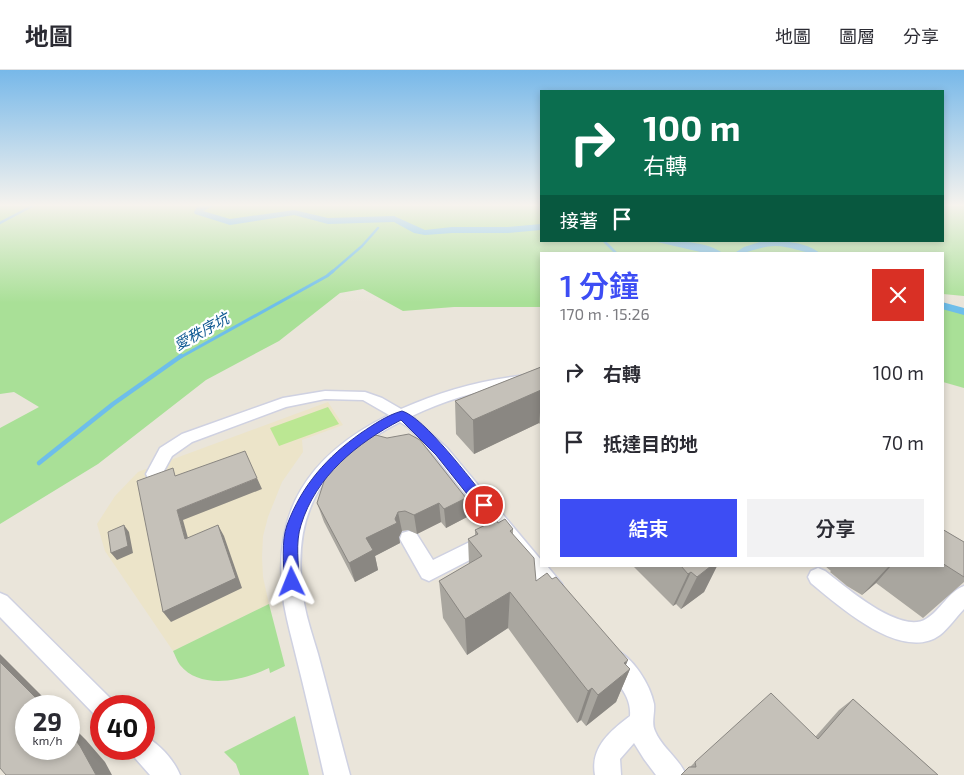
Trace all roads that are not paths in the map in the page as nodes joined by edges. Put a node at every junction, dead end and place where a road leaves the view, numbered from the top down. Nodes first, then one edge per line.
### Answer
1 (540, 378) edge
2 (402, 415) junction
3 (154, 474) edge
4 (505, 532) junction
5 (409, 539) dead end
6 (818, 577) dead end
7 (964, 595) edge
8 (0, 604) edge
9 (567, 605) edge
10 (604, 649) edge
11 (91, 695) edge
12 (640, 723) junction
13 (153, 760) edge
14 (166, 775) edge
15 (337, 775) edge
16 (608, 775) edge
17 (673, 775) edge

1 - 2 street
2 - 3 street
2 - 4 street
2 - 15 street
4 - 5 street
4 - 9 street
6 - 7 street
8 - 11 street
10 - 12 street
12 - 16 street
12 - 17 street
13 - 14 street

